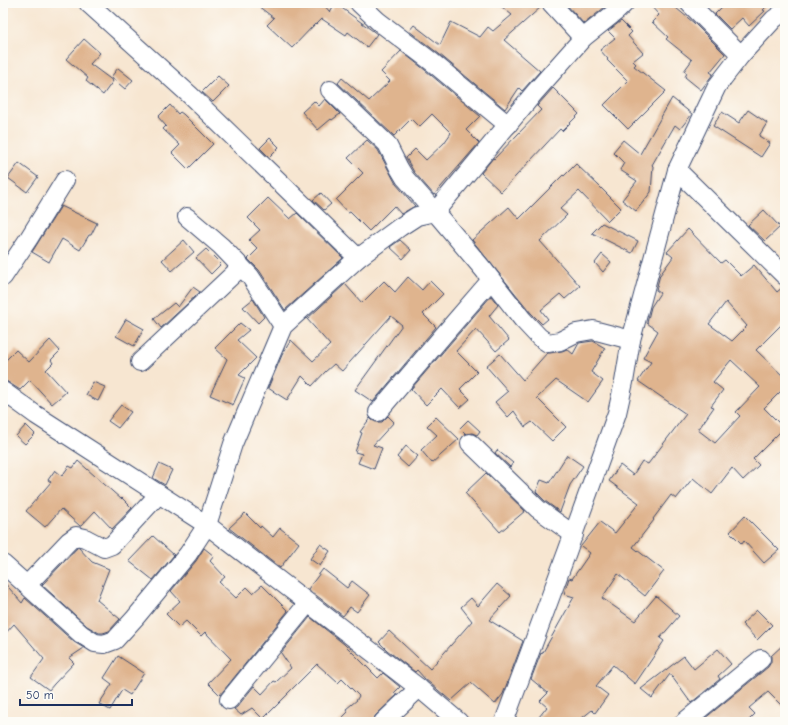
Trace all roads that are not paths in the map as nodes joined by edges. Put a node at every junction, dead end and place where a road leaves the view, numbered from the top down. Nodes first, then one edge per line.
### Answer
1 (88, 3) edge
2 (360, 3) edge
3 (551, 3) edge
4 (626, 3) edge
5 (689, 3) edge
6 (785, 11) edge
7 (583, 38) junction
8 (741, 55) junction
9 (330, 90) dead end
10 (508, 125) junction
11 (677, 170) junction
12 (65, 180) dead end
13 (436, 212) junction
14 (187, 217) dead end
15 (358, 258) junction
16 (241, 267) junction
17 (785, 276) edge
18 (3, 277) edge
19 (491, 280) junction
20 (284, 326) junction
21 (631, 340) junction
22 (140, 362) dead end
23 (3, 391) edge
24 (378, 412) dead end
25 (470, 443) dead end
26 (159, 494) junction
27 (207, 525) junction
28 (574, 535) junction
29 (3, 564) edge
30 (27, 585) junction
31 (308, 603) junction
32 (761, 659) dead end
33 (419, 688) junction
34 (229, 700) dead end
35 (383, 722) edge
36 (459, 722) edge
37 (504, 722) edge
38 (684, 722) edge

1 - 15 street
2 - 10 street
3 - 7 street
4 - 7 street
5 - 8 street
6 - 8 street
7 - 10 street
8 - 11 street
9 - 13 street
10 - 13 street
11 - 17 street
11 - 21 street
12 - 18 street
13 - 15 street
13 - 19 street
14 - 16 street
15 - 20 street
16 - 20 street
16 - 22 street
19 - 21 street
19 - 24 street
20 - 27 street
21 - 28 street
23 - 26 street
25 - 28 street
26 - 27 street
26 - 30 street
27 - 30 street
27 - 31 street
28 - 37 street
29 - 30 street
31 - 33 street
31 - 34 street
32 - 38 street
33 - 35 street
33 - 36 street

